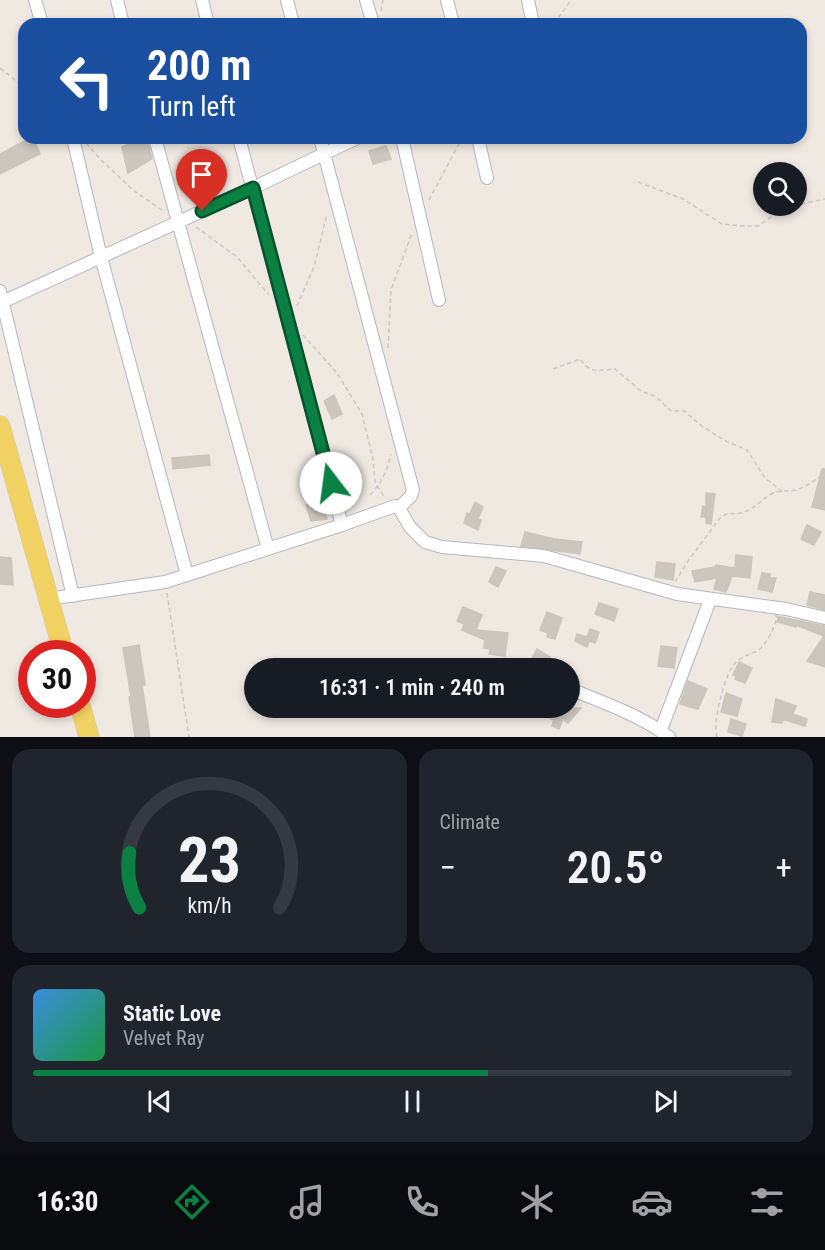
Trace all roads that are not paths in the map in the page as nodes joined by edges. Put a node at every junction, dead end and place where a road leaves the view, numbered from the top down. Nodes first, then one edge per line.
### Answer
1 (35, 0) edge
2 (117, 0) edge
3 (202, 0) edge
4 (287, 0) edge
5 (366, 0) edge
6 (447, 0) edge
7 (528, 0) edge
8 (40, 18) edge
9 (122, 18) edge
10 (206, 18) edge
11 (292, 18) edge
12 (371, 18) edge
13 (452, 18) edge
14 (532, 18) edge
15 (74, 144) edge
16 (157, 144) edge
17 (241, 144) edge
18 (322, 144) edge
19 (345, 144) edge
20 (403, 144) edge
21 (480, 144) edge
22 (324, 154) junction
23 (488, 177) dead end
24 (253, 188) junction
25 (178, 222) junction
26 (101, 257) junction
27 (1, 299) edge
28 (439, 300) dead end
29 (0, 426) edge
30 (399, 508) junction
31 (342, 525) junction
32 (268, 549) junction
33 (187, 575) junction
34 (73, 596) junction
35 (48, 600) junction
36 (710, 600) junction
37 (825, 618) edge
38 (60, 640) edge
39 (580, 693) edge
40 (84, 718) edge
41 (665, 734) edge
42 (89, 737) edge

1 - 8 street
2 - 9 street
3 - 10 street
4 - 11 street
5 - 12 street
6 - 13 street
7 - 14 street
15 - 26 street
16 - 25 street
17 - 24 street
18 - 22 street
19 - 22 street
20 - 28 street
21 - 23 street
22 - 24 street
22 - 30 street
24 - 25 street
24 - 31 street
25 - 26 street
25 - 32 street
26 - 27 street
26 - 33 street
27 - 34 street
29 - 35 main road
30 - 31 street
30 - 36 street
31 - 32 street
32 - 33 street
33 - 34 street
34 - 35 street
35 - 38 main road
36 - 37 street
36 - 41 street
39 - 41 street
40 - 42 main road

